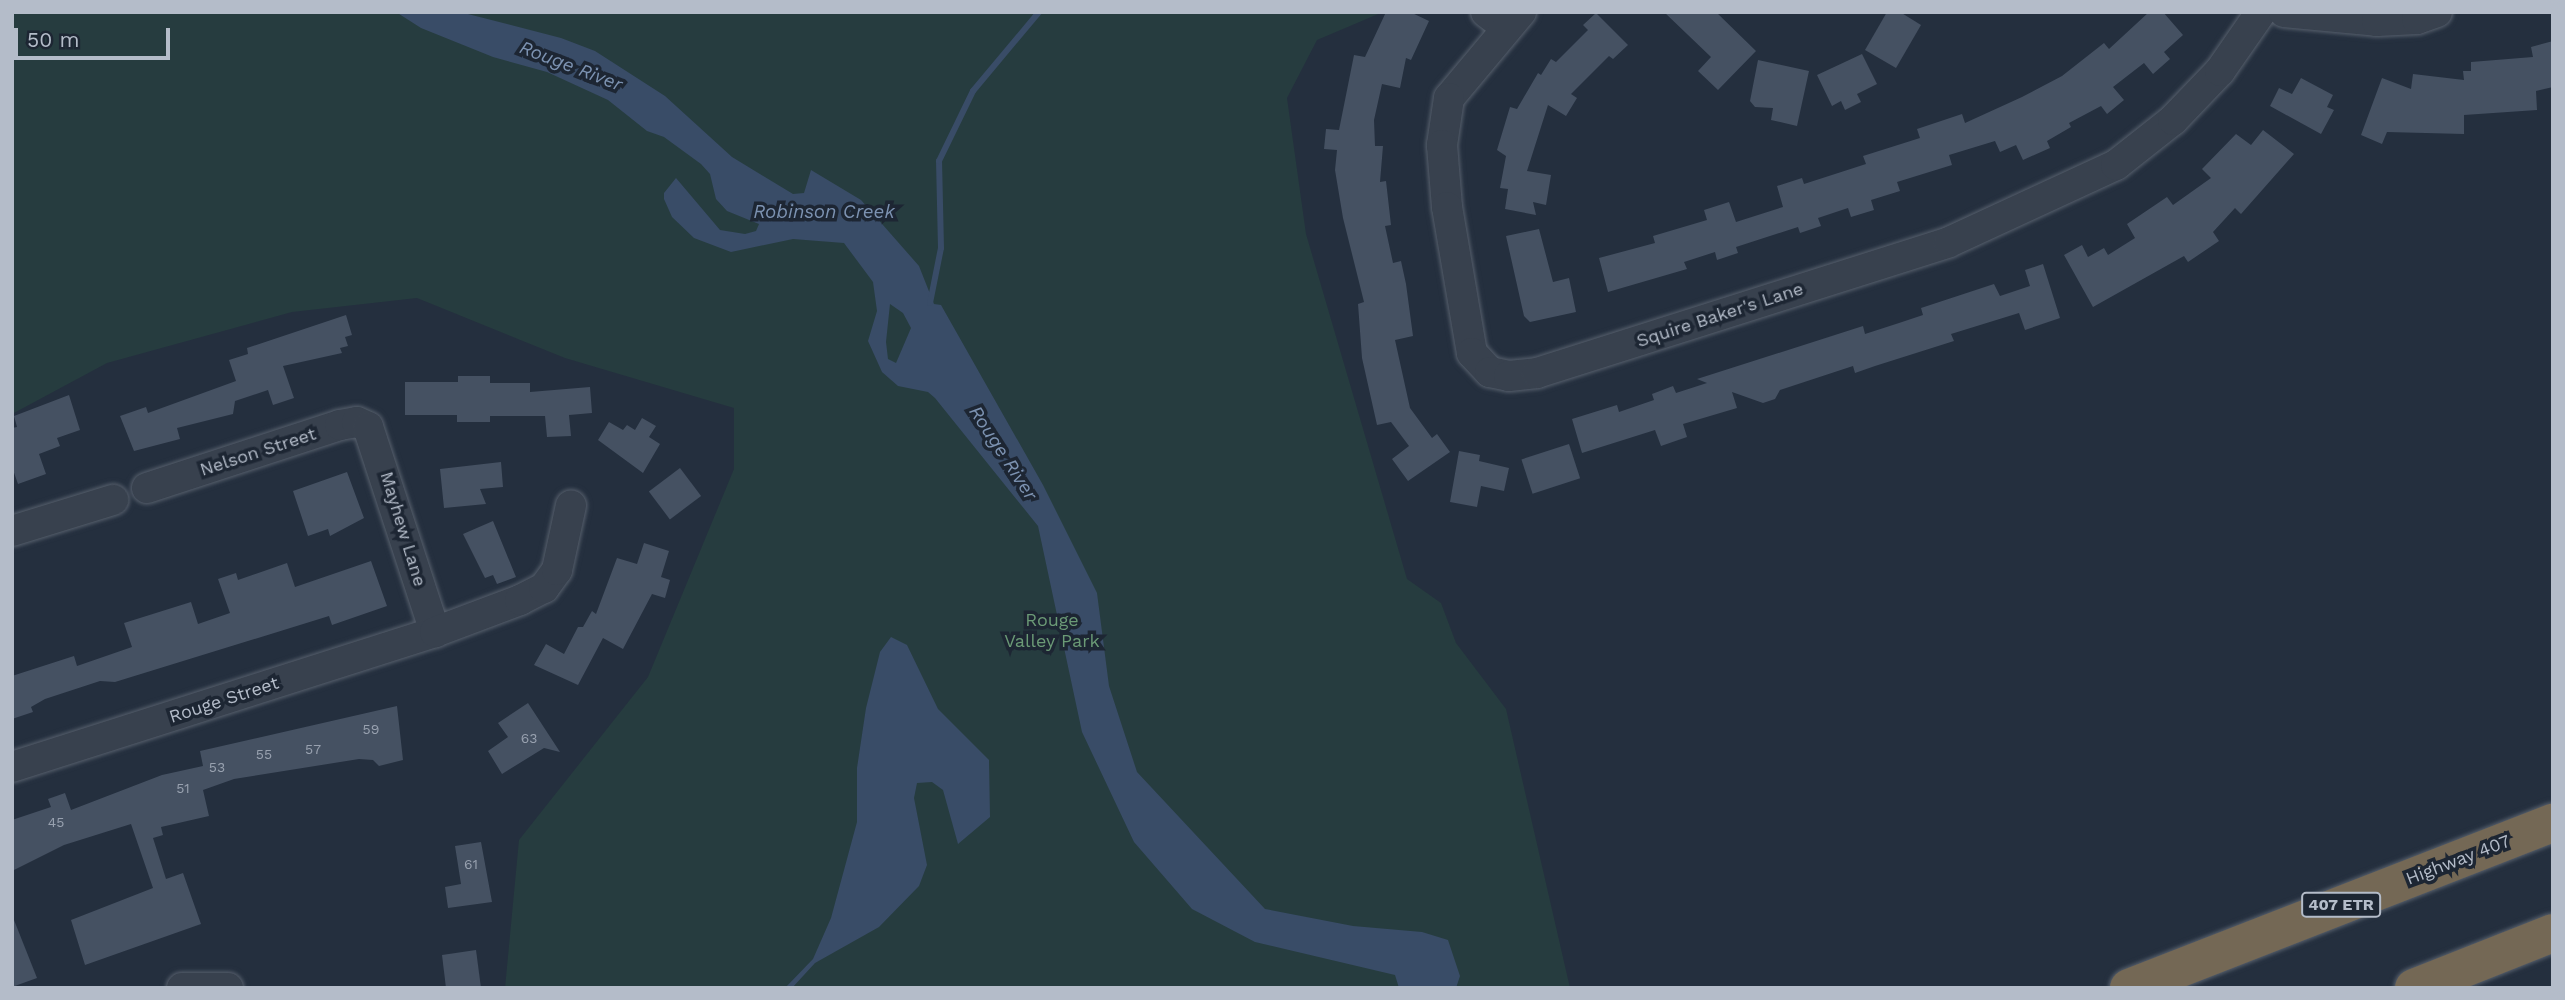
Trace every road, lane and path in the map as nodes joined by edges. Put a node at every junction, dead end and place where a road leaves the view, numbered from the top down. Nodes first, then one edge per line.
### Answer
1 (2261, 12) edge
2 (2284, 12) edge
3 (2437, 12) edge
4 (1505, 18) edge
5 (368, 427) joint
6 (147, 488) dead end
7 (113, 500) dead end
8 (571, 505) dead end
9 (12, 531) edge
10 (435, 632) junction
11 (12, 767) edge
12 (2553, 823) edge
13 (2553, 933) edge
14 (182, 988) edge
15 (228, 988) edge
16 (2129, 988) edge
17 (2414, 988) edge

1 - 4 street, Squire Baker's Lane
2 - 3 street
5 - 6 street, Nelson Street
5 - 10 street, Mayhew Lane
7 - 9 street
8 - 10 street, Rouge Street
10 - 11 street, Rouge Street
12 - 16 highway, Highway 407 / 407 ETR
13 - 17 highway
14 - 15 street

